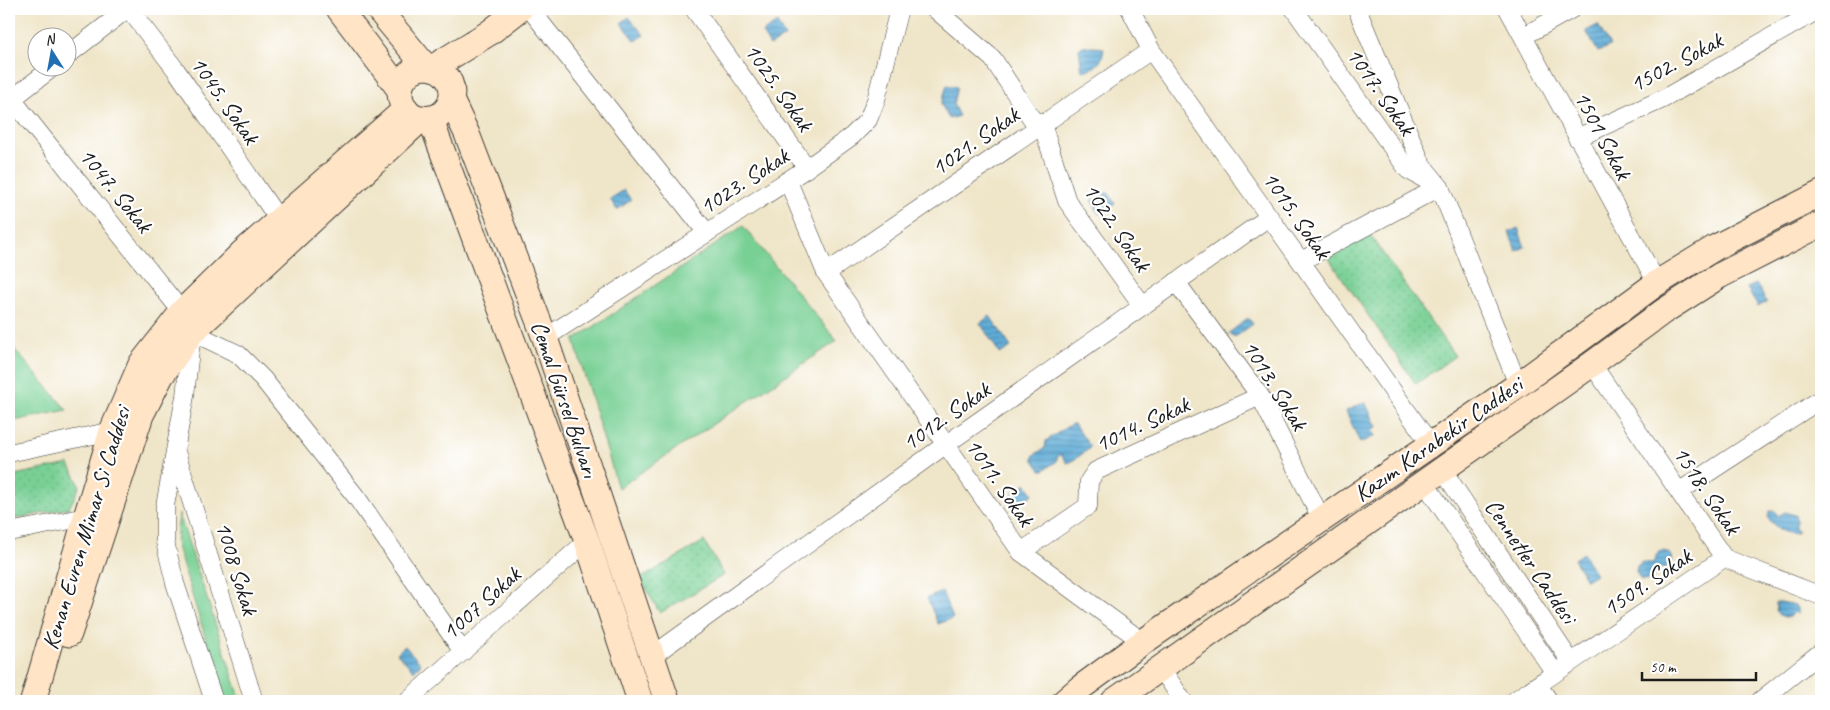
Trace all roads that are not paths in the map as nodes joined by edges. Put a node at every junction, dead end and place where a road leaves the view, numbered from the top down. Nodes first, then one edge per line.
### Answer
1 (128, 9) edge
2 (339, 9) edge
3 (378, 9) edge
4 (520, 9) edge
5 (530, 9) edge
6 (694, 9) edge
7 (899, 9) edge
8 (935, 9) edge
9 (1294, 9) edge
10 (1357, 9) edge
11 (1508, 9) edge
12 (1572, 9) edge
13 (1820, 9) edge
14 (1136, 10) edge
15 (489, 33) junction
16 (1524, 36) junction
17 (78, 47) edge
18 (1151, 50) junction
19 (429, 68) junction
20 (39, 78) edge
21 (451, 93) junction
22 (415, 109) junction
23 (1042, 124) junction
24 (1577, 138) junction
25 (807, 168) junction
26 (788, 181) junction
27 (1440, 187) junction
28 (1821, 193) edge
29 (1269, 217) junction
30 (279, 220) junction
31 (1821, 224) edge
32 (707, 234) junction
33 (1300, 261) junction
34 (826, 273) junction
35 (1176, 282) junction
36 (1657, 283) junction
37 (1142, 305) junction
38 (187, 322) junction
39 (545, 338) junction
40 (1592, 364) junction
41 (1518, 385) junction
42 (1260, 396) junction
43 (1821, 399) edge
44 (112, 431) junction
45 (945, 445) junction
46 (1431, 445) junction
47 (175, 450) junction
48 (9, 453) edge
49 (1433, 476) junction
50 (1680, 491) junction
51 (86, 517) junction
52 (1322, 520) junction
53 (9, 532) edge
54 (587, 541) junction
55 (1021, 552) junction
56 (1724, 558) junction
57 (1821, 596) edge
58 (1143, 642) junction
59 (463, 652) junction
60 (1821, 652) edge
61 (652, 656) junction
62 (1571, 662) junction
63 (1161, 668) junction
64 (1555, 673) junction
65 (1538, 685) junction
66 (33, 701) edge
67 (49, 701) edge
68 (214, 701) edge
69 (254, 701) edge
70 (407, 701) edge
71 (640, 701) edge
72 (667, 701) edge
73 (1065, 701) edge
74 (1114, 701) edge
75 (1183, 701) edge
76 (1514, 701) edge
77 (1549, 701) edge
78 (1760, 701) edge

1 - 17 street
1 - 30 street, 1045. Sokak
2 - 22 main road, Cemal Gürsel Bulvarı
3 - 19 main road
4 - 15 main road
5 - 32 street
6 - 25 street, 1025. Sokak
7 - 25 street, 1023. Sokak
8 - 23 street, 1022. Sokak
9 - 27 street, 1017. Sokak
10 - 27 street, 1017. Sokak
11 - 16 street, 1501 Sokak
12 - 16 street
13 - 24 street, 1502. Sokak
14 - 18 street, 1015. Sokak
15 - 19 main road
15 - 21 main road
16 - 24 street, 1501 Sokak
18 - 23 street, 1021. Sokak
18 - 29 street, 1015. Sokak
19 - 21 main road
19 - 22 main road
20 - 38 street, 1047. Sokak
21 - 22 main road
21 - 39 main road, Cemal Gürsel Bulvarı
22 - 30 main road, Kenan Evren Mimar Si Caddesi
22 - 38 main road, Kenan Evren Mimar Si Caddesi
22 - 54 main road, Cemal Gürsel Bulvarı
23 - 34 street, 1021. Sokak
23 - 37 street, 1022. Sokak
24 - 36 street, 1501 Sokak
25 - 26 street, 1023. Sokak
26 - 32 street, 1023. Sokak
26 - 34 street, 1011. Sokak
27 - 33 street
27 - 41 street, 1017. Sokak
28 - 36 main road, Kazım Karabekir Caddesi
29 - 33 street, 1015. Sokak
29 - 35 street, 1012. Sokak
30 - 38 main road, Kenan Evren Mimar Si Caddesi
31 - 40 main road, Kazım Karabekir Caddesi
32 - 39 street, 1023. Sokak
33 - 46 street, 1015. Sokak
34 - 45 street, 1011. Sokak
35 - 37 street, 1012. Sokak
35 - 42 street, 1013. Sokak
36 - 41 main road, Kazım Karabekir Caddesi
37 - 45 street, 1012. Sokak
38 - 44 main road, Kenan Evren Mimar Si Caddesi
38 - 47 street, 1008 Sokak
38 - 59 street
38 - 67 main road, Kenan Evren Mimar Si Caddesi
39 - 61 main road, Cemal Gürsel Bulvarı
40 - 49 main road, Kazım Karabekir Caddesi
40 - 50 street, 1518. Sokak
41 - 46 main road, Kazım Karabekir Caddesi
42 - 52 street, 1013. Sokak
42 - 55 street, 1014. Sokak
43 - 50 street
44 - 48 street
44 - 51 main road, Kenan Evren Mimar Si Caddesi
45 - 55 street, 1011. Sokak
45 - 61 street, 1012. Sokak
46 - 52 main road, Kazım Karabekir Caddesi
47 - 68 street, 1008 Sokak
47 - 69 street, 1008 Sokak
49 - 62 street, Cennetler Caddesi
49 - 63 main road, Kazım Karabekir Caddesi
49 - 64 street, Cennetler Caddesi
50 - 56 street, 1518. Sokak
51 - 53 street
51 - 66 main road, Kenan Evren Mimar Si Caddesi
52 - 58 main road, Kazım Karabekir Caddesi
54 - 59 street, 1007 Sokak
54 - 71 main road, Cemal Gürsel Bulvarı
55 - 58 street, 1011. Sokak
56 - 57 street, 1518. Sokak
56 - 62 street, 1509. Sokak
58 - 73 main road, Kazım Karabekir Caddesi
59 - 70 street, 1007 Sokak
60 - 78 street
61 - 72 main road, Cemal Gürsel Bulvarı
62 - 64 street, Cennetler Caddesi
63 - 74 main road, Kazım Karabekir Caddesi
63 - 75 street
64 - 65 street, Cennetler Caddesi
65 - 76 street, Cennetler Caddesi
65 - 77 street

